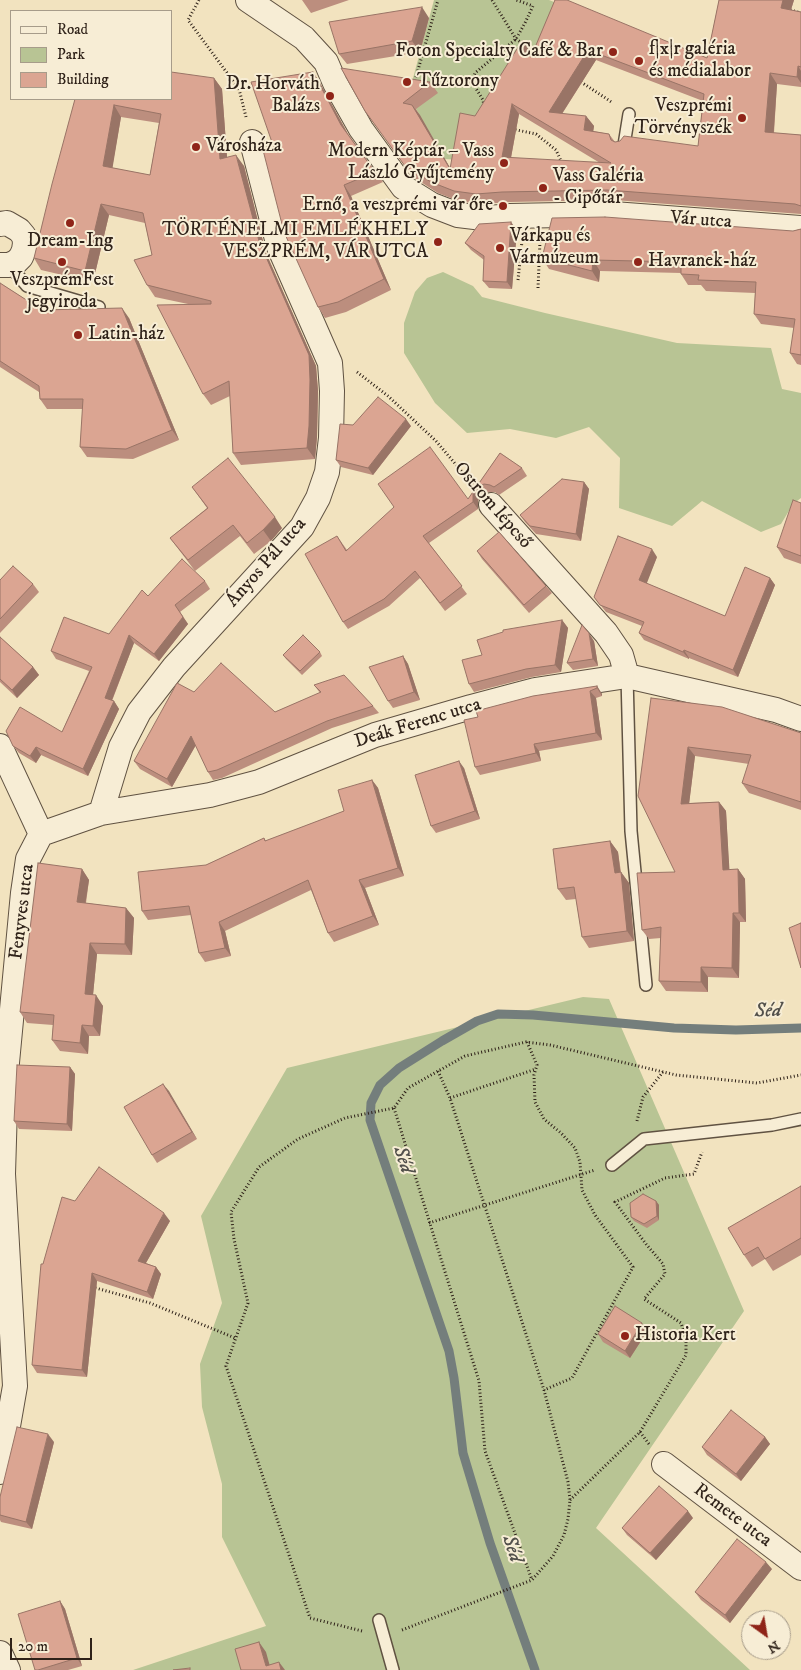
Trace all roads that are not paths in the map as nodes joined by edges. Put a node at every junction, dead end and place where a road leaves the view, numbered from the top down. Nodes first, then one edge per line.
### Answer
1 (248, 0) edge
2 (629, 114) road end
3 (252, 142) dead end
4 (624, 145) edge
5 (0, 224) edge
6 (801, 228) edge
7 (5, 265) edge
8 (99, 307) edge
9 (490, 505) road end
10 (627, 676) junction
11 (801, 719) edge
12 (0, 746) edge
13 (101, 813) junction
14 (42, 834) junction
15 (646, 985) dead end
16 (801, 1119) edge
17 (612, 1165) road end
18 (664, 1464) dead end
19 (0, 1472) edge
20 (801, 1568) edge
21 (379, 1620) dead end
22 (0, 1654) edge
23 (8, 1670) edge
24 (393, 1670) edge

1 - 6 street, Vár utca
2 - 4 lane
3 - 13 street, Ányos Pál utca
5 - 7 street
7 - 8 lane
9 - 10 street, Ostrom lépcső
10 - 11 street, Deák Ferenc utca
10 - 13 street, Deák Ferenc utca
10 - 15 lane
12 - 14 street
13 - 14 street, Deák Ferenc utca
14 - 19 street, Fenyves utca
16 - 17 lane
18 - 20 street, Remete utca
21 - 24 lane
22 - 23 street

